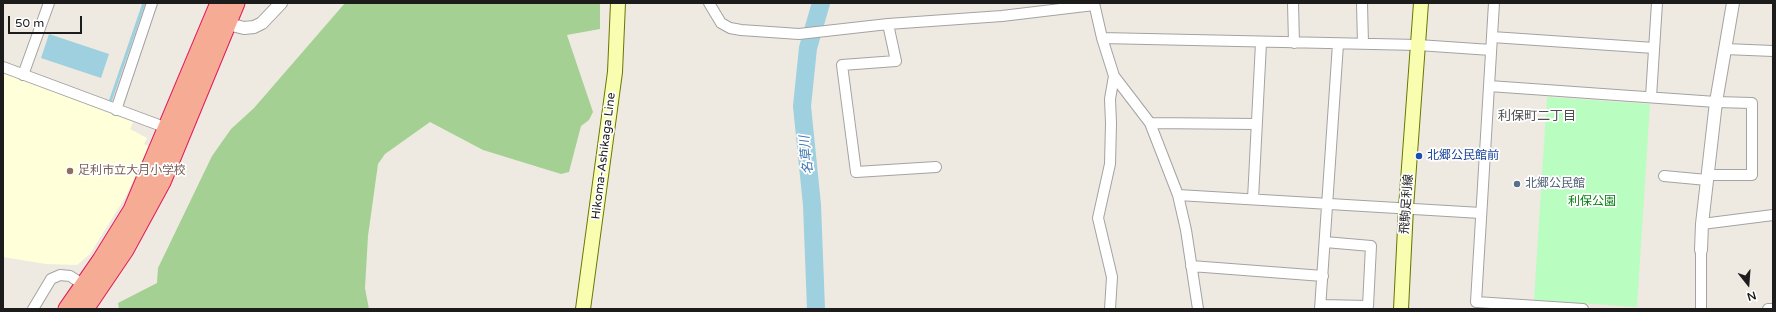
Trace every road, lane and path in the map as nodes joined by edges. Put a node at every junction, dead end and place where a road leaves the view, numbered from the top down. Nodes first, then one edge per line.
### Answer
1 (50, 3) edge
2 (152, 3) edge
3 (219, 3) edge
4 (236, 3) edge
5 (281, 3) edge
6 (618, 3) edge
7 (709, 3) edge
8 (1293, 3) edge
9 (1362, 3) edge
10 (1421, 3) edge
11 (1494, 3) edge
12 (1657, 3) edge
13 (1733, 3) edge
14 (1094, 4) edge
15 (228, 24) junction
16 (888, 24) junction
17 (1492, 37) junction
18 (1102, 38) junction
19 (1261, 43) junction
20 (1294, 43) junction
21 (1338, 44) junction
22 (1363, 44) junction
23 (1418, 46) junction
24 (1654, 48) junction
25 (1725, 48) junction
26 (1491, 50) junction
27 (1773, 50) edge
28 (3, 68) edge
29 (23, 75) junction
30 (1114, 76) junction
31 (1489, 86) junction
32 (1651, 97) junction
33 (1716, 102) junction
34 (116, 110) junction
35 (1150, 123) junction
36 (1257, 124) junction
37 (167, 128) junction
38 (936, 167) dead end
39 (1664, 176) dead end
40 (1708, 178) junction
41 (1178, 195) junction
42 (1253, 199) junction
43 (1328, 204) junction
44 (1406, 208) junction
45 (1481, 213) junction
46 (1773, 215) edge
47 (1702, 224) junction
48 (1325, 242) junction
49 (1701, 250) joint
50 (1191, 266) junction
51 (1323, 276) junction
52 (90, 290) junction
53 (1320, 307) edge
54 (33, 309) edge
55 (66, 309) edge
56 (85, 309) edge
57 (583, 309) edge
58 (1110, 309) edge
59 (1198, 309) edge
60 (1401, 309) edge
61 (1583, 309) edge
62 (1701, 309) edge
63 (1768, 309) edge
64 (1773, 309) edge

1 - 29 street
2 - 34 street
3 - 37 highway
4 - 15 highway
5 - 15 street
6 - 57 main road, Hikoma-Ashikaga Line
7 - 16 street
8 - 20 street
9 - 22 street
10 - 23 main road, 飛駒足利線
11 - 17 street
12 - 24 street
13 - 25 street
14 - 16 street
14 - 18 street
15 - 52 highway
16 - 38 street
17 - 24 street
17 - 26 street
18 - 19 street
18 - 30 street
19 - 20 street
19 - 36 street
20 - 21 street
21 - 22 street
21 - 43 street
22 - 23 street
23 - 26 street
23 - 44 main road, 飛駒足利線
24 - 32 street
25 - 27 street
25 - 33 street
26 - 31 street
28 - 29 street
29 - 34 street
30 - 35 street
30 - 58 street
31 - 32 street
31 - 45 street
32 - 33 street
33 - 40 street
33 - 40 street
34 - 37 street
35 - 36 street
35 - 41 street
36 - 42 street
37 - 52 highway
39 - 40 street
40 - 47 street
41 - 42 street
41 - 50 street
42 - 43 street
43 - 44 street
43 - 48 street
44 - 45 street
44 - 60 main road, 飛駒足利線
45 - 61 street
46 - 47 street
47 - 49 street
48 - 51 street
48 - 53 street
49 - 62 street
50 - 51 street
50 - 59 street
51 - 53 street
52 - 54 street
52 - 55 highway
52 - 56 highway
63 - 64 street

